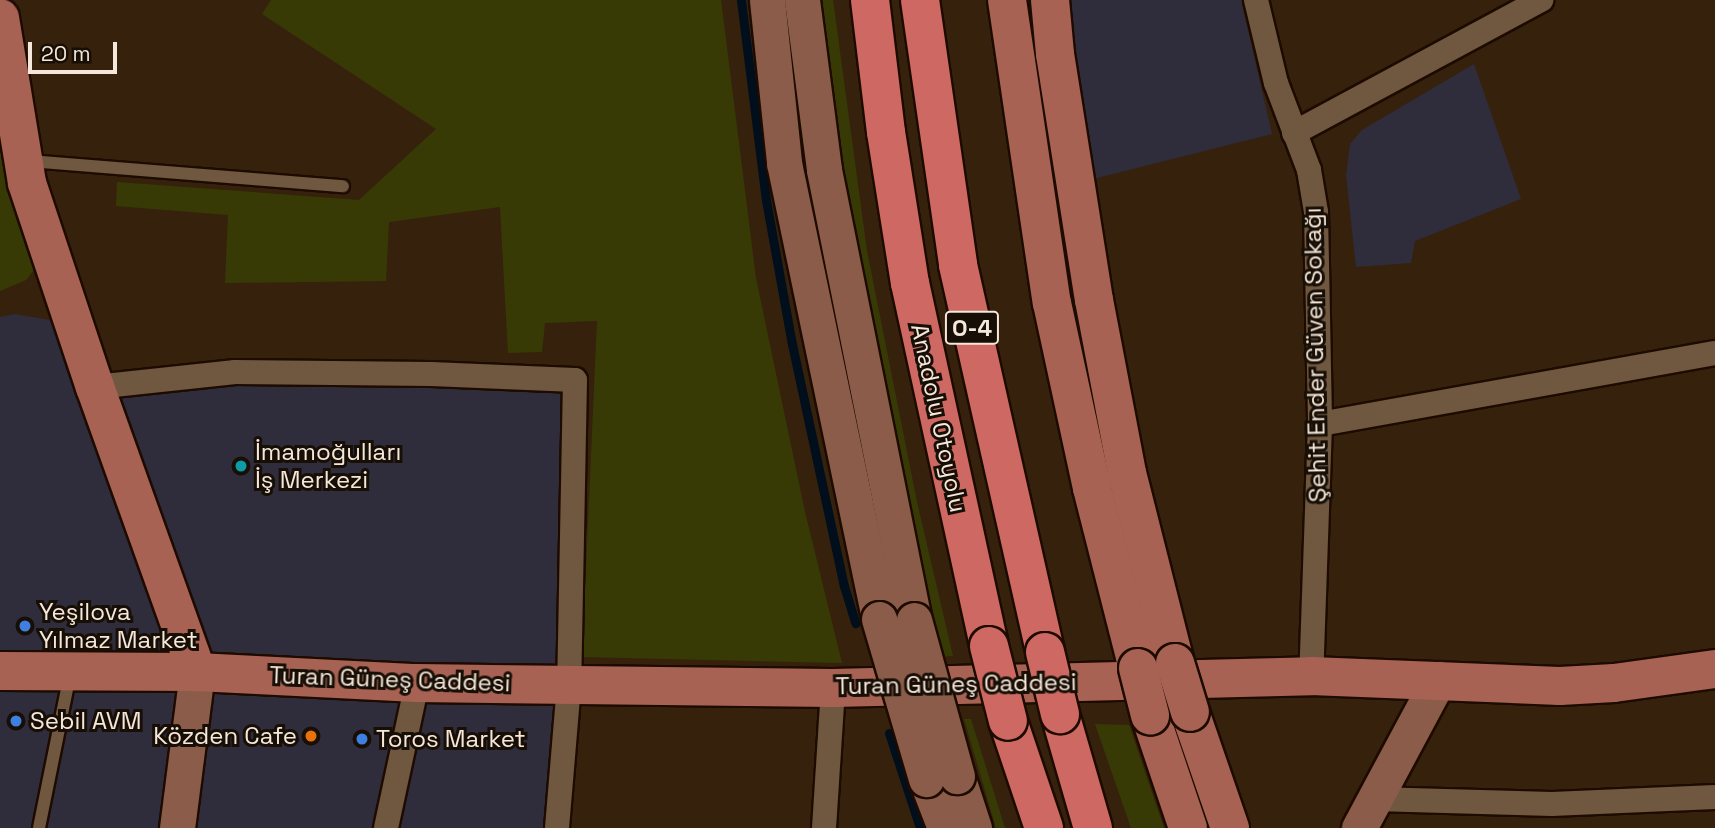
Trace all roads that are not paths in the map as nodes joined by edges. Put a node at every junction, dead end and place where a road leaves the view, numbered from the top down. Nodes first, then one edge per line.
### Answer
1 (767, 0) edge
2 (802, 0) edge
3 (870, 0) edge
4 (920, 0) edge
5 (1007, 0) edge
6 (1051, 0) edge
7 (1256, 0) edge
8 (1541, 0) edge
9 (1506, 9) edge
10 (0, 18) edge
11 (1294, 133) junction
12 (24, 160) junction
13 (343, 186) dead end
14 (1715, 353) edge
15 (95, 387) junction
16 (1320, 424) junction
17 (1715, 669) edge
18 (0, 671) edge
19 (197, 671) junction
20 (70, 672) junction
21 (1311, 676) junction
22 (1439, 679) junction
23 (417, 683) junction
24 (569, 685) junction
25 (833, 688) junction
26 (941, 777) junction
27 (1715, 797) edge
28 (1367, 813) edge
29 (39, 828) edge
30 (177, 828) edge
31 (386, 828) edge
32 (556, 828) edge
33 (824, 828) edge
34 (945, 828) edge
35 (974, 828) edge
36 (1044, 828) edge
37 (1093, 828) edge
38 (1188, 828) edge
39 (1230, 828) edge

1 - 26 street, bridge
2 - 26 street, bridge
3 - 36 highway, Anadolu Otoyolu / O-4, bridge
4 - 37 highway, Anadolu Otoyolu / O-4, bridge
5 - 38 main road, bridge
6 - 39 main road, bridge
7 - 11 street, Şehit Ender Güven Sokağı
8 - 9 street
9 - 11 street
10 - 12 main road
11 - 16 street, Şehit Ender Güven Sokağı
12 - 13 lane
12 - 15 main road
14 - 16 street
15 - 19 main road
15 - 24 street
16 - 21 street, Şehit Ender Güven Sokağı
17 - 22 main road, Turan Güneş Caddesi
18 - 20 main road, Turan Güneş Caddesi
19 - 20 main road, Turan Güneş Caddesi
19 - 23 main road, Turan Güneş Caddesi
19 - 30 street
20 - 29 lane
21 - 22 main road, Turan Güneş Caddesi
21 - 25 main road, Turan Güneş Caddesi
22 - 28 street
23 - 24 main road, Turan Güneş Caddesi
23 - 31 street
24 - 25 main road, Turan Güneş Caddesi
24 - 32 street
25 - 33 street
26 - 34 street
26 - 35 street
27 - 28 street

